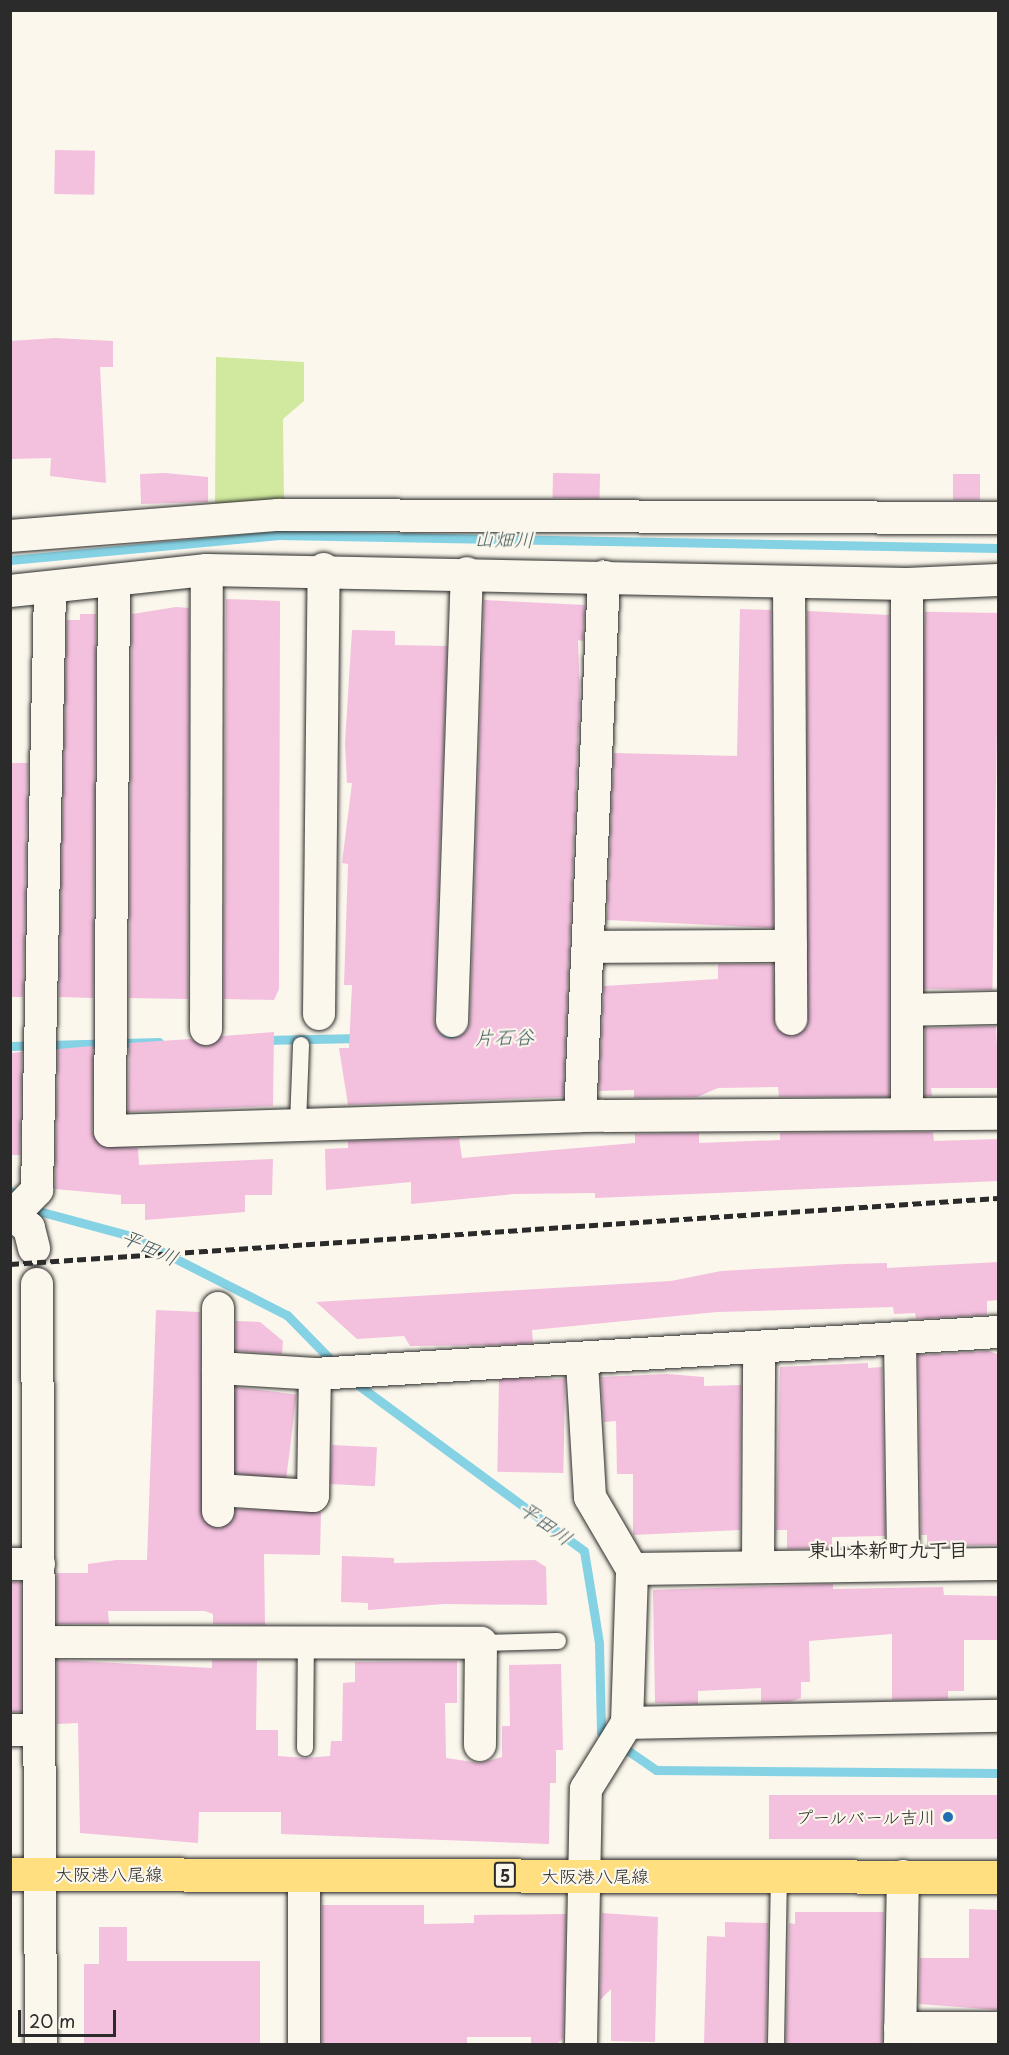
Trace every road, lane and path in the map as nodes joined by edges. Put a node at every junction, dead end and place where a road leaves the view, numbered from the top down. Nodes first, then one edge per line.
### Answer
1 (999, 518) edge
2 (10, 536) edge
3 (324, 569) junction
4 (207, 570) junction
5 (467, 573) junction
6 (604, 577) junction
7 (114, 580) junction
8 (999, 580) edge
9 (789, 582) junction
10 (907, 584) junction
11 (50, 588) junction
12 (10, 591) edge
13 (791, 946) junction
14 (588, 947) junction
15 (999, 1008) edge
16 (907, 1010) junction
17 (319, 1014) dead end
18 (791, 1019) dead end
19 (452, 1021) dead end
20 (206, 1029) dead end
21 (301, 1045) dead end
22 (907, 1111) junction
23 (999, 1114) edge
24 (580, 1116) junction
25 (298, 1124) junction
26 (12, 1214) edge
27 (34, 1248) dead end
28 (37, 1284) dead end
29 (218, 1308) dead end
30 (999, 1332) edge
31 (900, 1339) junction
32 (759, 1349) junction
33 (582, 1361) junction
34 (218, 1368) junction
35 (333, 1373) junction
36 (903, 1563) junction
37 (25, 1564) edge
38 (999, 1564) edge
39 (758, 1566) junction
40 (632, 1569) junction
41 (558, 1641) dead end
42 (39, 1642) junction
43 (306, 1642) junction
44 (481, 1642) junction
45 (999, 1716) edge
46 (25, 1730) edge
47 (620, 1735) junction
48 (480, 1745) dead end
49 (305, 1748) dead end
50 (24, 1874) edge
51 (304, 1875) junction
52 (581, 1875) junction
53 (779, 1876) junction
54 (903, 1876) junction
55 (999, 1877) edge
56 (999, 2028) edge
57 (900, 2036) edge
58 (41, 2044) edge
59 (304, 2044) edge
60 (581, 2044) edge
61 (776, 2044) edge

1 - 2 street
3 - 4 street
3 - 5 street
3 - 17 street
4 - 7 street
4 - 20 street
5 - 6 street
5 - 19 street
6 - 9 street
6 - 14 street
7 - 11 street
7 - 25 street
8 - 10 street
9 - 10 street
9 - 13 street
10 - 16 street
11 - 12 street
11 - 26 street
13 - 14 street
13 - 18 street
14 - 24 street
15 - 16 street
16 - 22 street
21 - 25 lane
22 - 23 street
22 - 24 street
24 - 25 street
26 - 27 street
28 - 37 street
29 - 34 street
30 - 31 street
31 - 32 street
31 - 36 street
32 - 33 street
32 - 39 street
33 - 35 street
33 - 40 street
34 - 35 street
34 - 35 street
36 - 38 street
36 - 39 street
37 - 42 street
39 - 40 street
40 - 47 street
41 - 44 lane
42 - 43 street
42 - 46 street
43 - 44 street
43 - 49 lane
44 - 48 street
45 - 47 street
46 - 50 street
47 - 52 street
50 - 51 main road, 大阪港八尾線 / 5
50 - 58 street
51 - 52 main road, 大阪港八尾線 / 5
51 - 59 street
52 - 53 main road, 大阪港八尾線 / 5
52 - 60 street
53 - 54 main road, 大阪港八尾線 / 5
53 - 61 lane
54 - 55 main road, 大阪港八尾線 / 5
54 - 57 street
56 - 57 street

